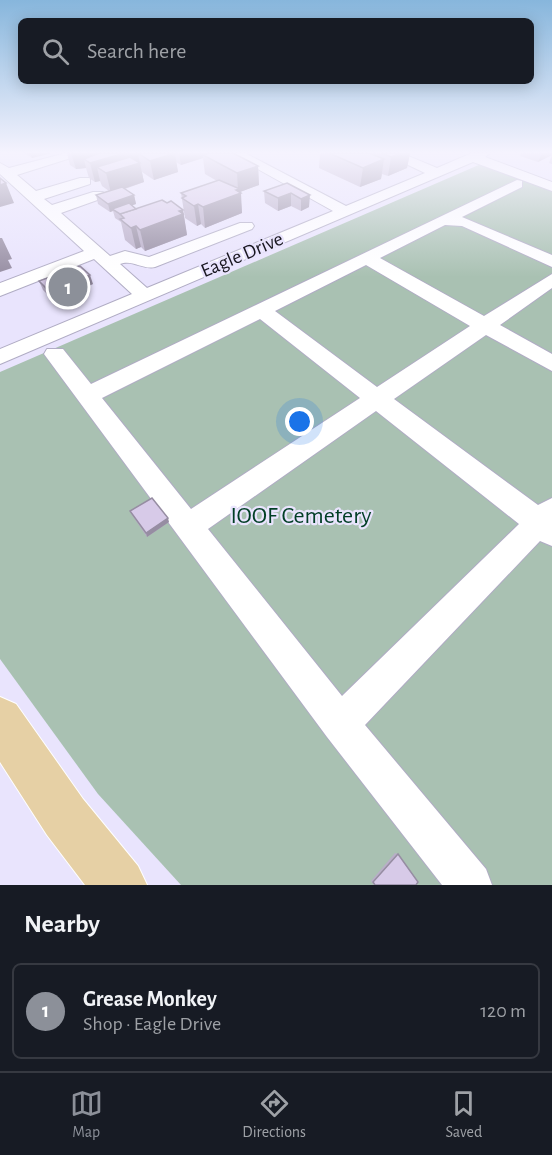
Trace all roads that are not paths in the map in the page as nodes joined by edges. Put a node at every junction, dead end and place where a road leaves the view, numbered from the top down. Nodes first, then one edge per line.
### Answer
1 (31, 194) edge
2 (43, 194) edge
3 (312, 194) edge
4 (387, 194) edge
5 (496, 194) edge
6 (98, 195) edge
7 (34, 197) junction
8 (329, 203) junction
9 (50, 211) junction
10 (346, 212) junction
11 (443, 220) junction
12 (246, 226) dead end
13 (307, 228) junction
14 (209, 240) junction
15 (102, 258) junction
16 (235, 258) junction
17 (368, 259) junction
18 (552, 262) edge
19 (552, 280) edge
20 (0, 290) edge
21 (144, 296) junction
22 (262, 311) junction
23 (485, 326) junction
24 (55, 354) dead end
25 (0, 357) edge
26 (552, 364) edge
27 (89, 395) junction
28 (377, 399) junction
29 (548, 522) edge
30 (189, 526) junction
31 (0, 720) edge
32 (340, 724) junction
33 (119, 885) edge
34 (470, 885) edge

1 - 7 street
2 - 7 street
3 - 8 street
4 - 10 street, Eagle Drive
5 - 11 street
6 - 9 street
7 - 9 street
8 - 10 street
8 - 13 street
9 - 15 street
10 - 13 street, Eagle Drive
11 - 17 street
11 - 18 street
12 - 14 street
13 - 16 street, Eagle Drive
14 - 15 street
14 - 16 street
15 - 20 street
15 - 21 street
16 - 21 street, Eagle Drive
17 - 22 street
17 - 23 street
19 - 23 street
21 - 25 street, Eagle Drive
22 - 27 street
22 - 28 street
23 - 26 street
23 - 28 street
24 - 27 street
27 - 30 street
28 - 29 street
28 - 30 street
29 - 32 street
30 - 32 street
31 - 33 main road
32 - 34 street

